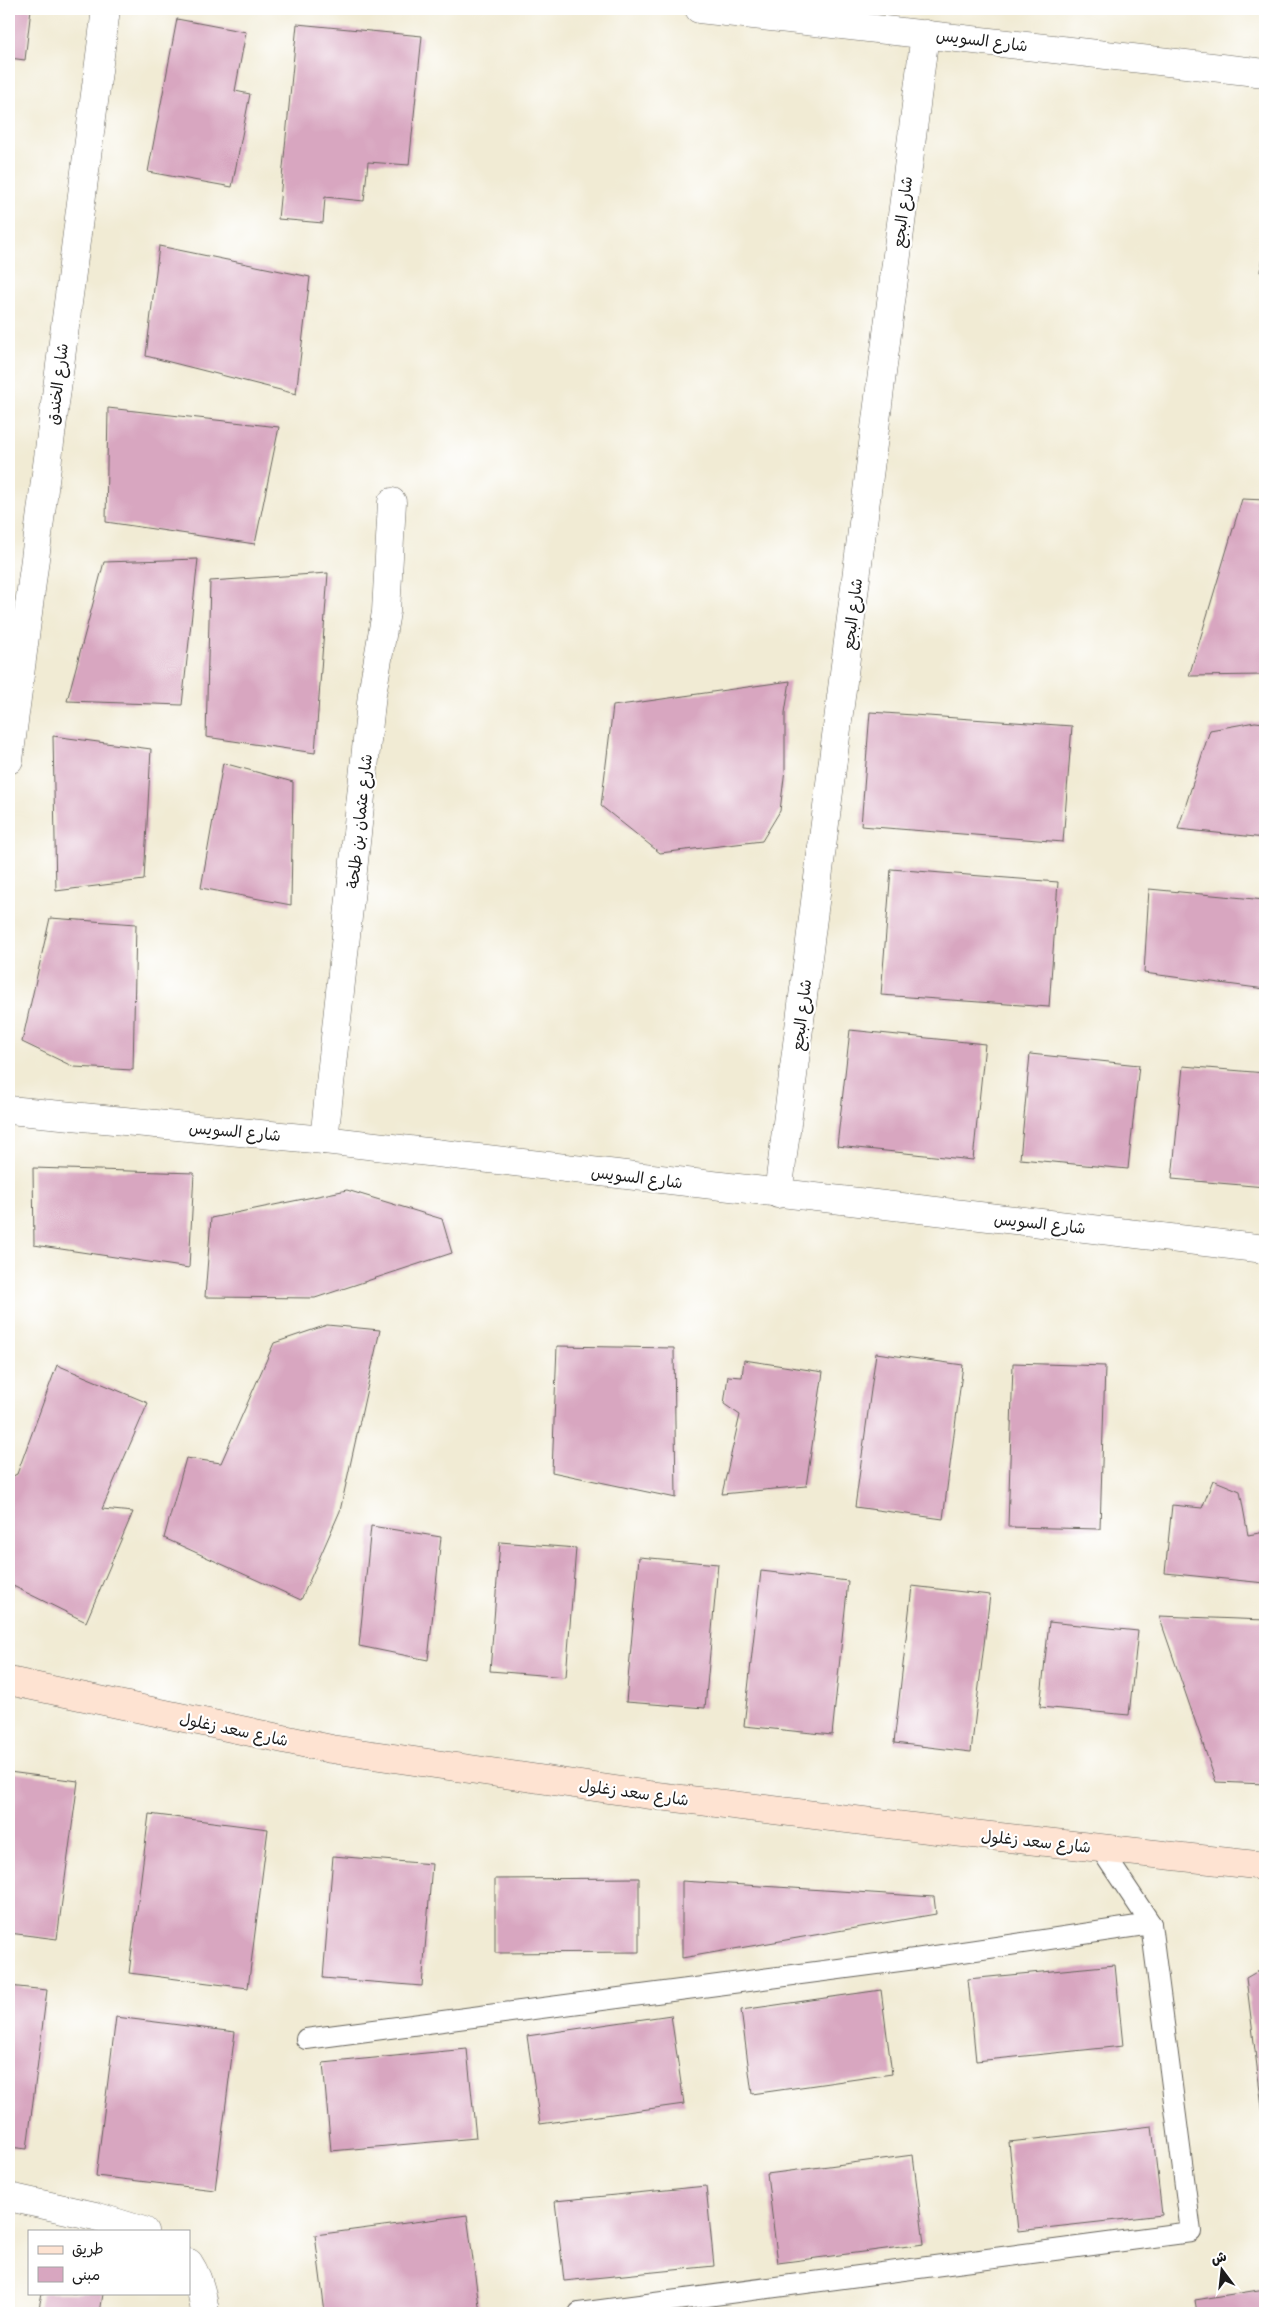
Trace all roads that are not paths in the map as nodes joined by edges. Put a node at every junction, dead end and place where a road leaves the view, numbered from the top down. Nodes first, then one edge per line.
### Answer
1 (106, 9) edge
2 (699, 9) edge
3 (925, 34) junction
4 (1265, 73) edge
5 (392, 502) dead end
6 (12, 701) edge
7 (9, 760) edge
8 (9, 1110) edge
9 (324, 1140) junction
10 (778, 1194) junction
11 (1265, 1248) edge
12 (9, 1681) edge
13 (1100, 1848) junction
14 (1265, 1866) edge
15 (1151, 1924) junction
16 (306, 2039) dead end
17 (9, 2196) edge
18 (141, 2230) edge
19 (190, 2265) edge
20 (205, 2313) edge
21 (579, 2313) edge

1 - 6 street, شارع الخندق
2 - 3 street, شارع السويس
3 - 4 street, شارع السويس
3 - 10 street, شارع البجع
5 - 9 street, شارع عثمان بن طلحة
6 - 7 street, شارع الخندق
8 - 9 street, شارع السويس
9 - 10 street, شارع السويس
10 - 11 street, شارع السويس
12 - 13 main road, شارع سعد زغلول
13 - 14 main road, شارع سعد زغلول
13 - 15 lane
15 - 16 lane
15 - 21 lane
17 - 18 street
19 - 20 street

